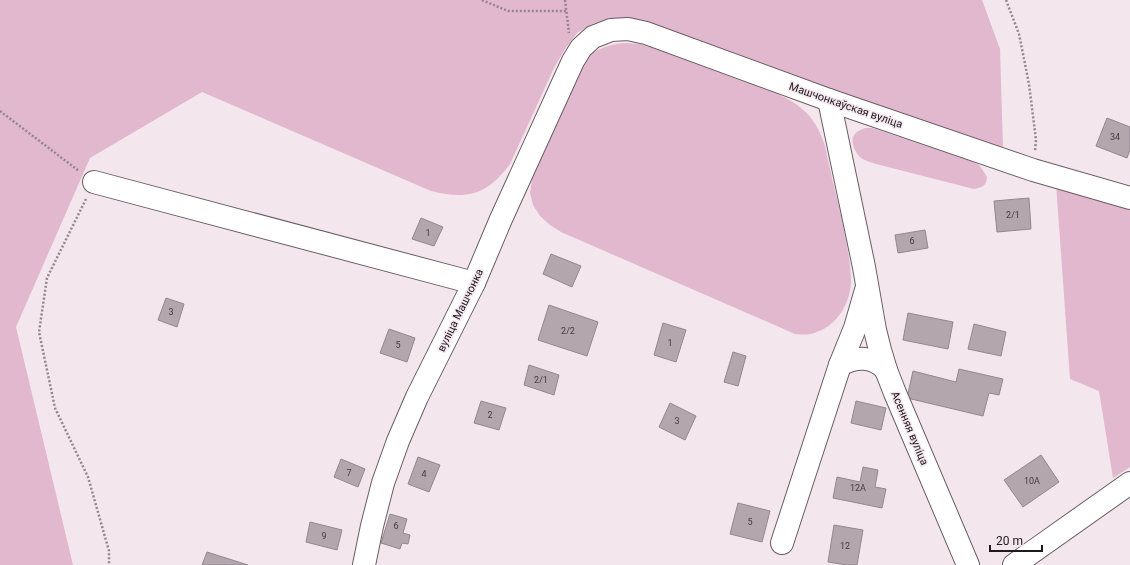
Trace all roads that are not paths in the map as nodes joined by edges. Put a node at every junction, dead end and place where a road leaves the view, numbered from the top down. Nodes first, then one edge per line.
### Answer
1 (573, 61) joint
2 (829, 100) junction
3 (94, 182) road end
4 (1130, 198) edge
5 (474, 283) junction
6 (867, 285) junction
7 (840, 365) junction
8 (886, 370) junction
9 (1130, 484) edge
10 (782, 543) dead end
11 (364, 565) edge
12 (968, 565) edge
13 (1014, 565) edge

1 - 2 street, Машчонкаўская вуліца
1 - 5 street, вуліца Машчонка
2 - 4 street, Машчонкаўская вуліца
2 - 6 street, Асенняя вуліца
3 - 5 street
5 - 11 street, вуліца Машчонка
6 - 7 street, Асенняя вуліца
6 - 8 street, Асенняя вуліца
7 - 8 street
7 - 10 street, Асенняя вуліца
8 - 12 street, Асенняя вуліца
9 - 13 street

